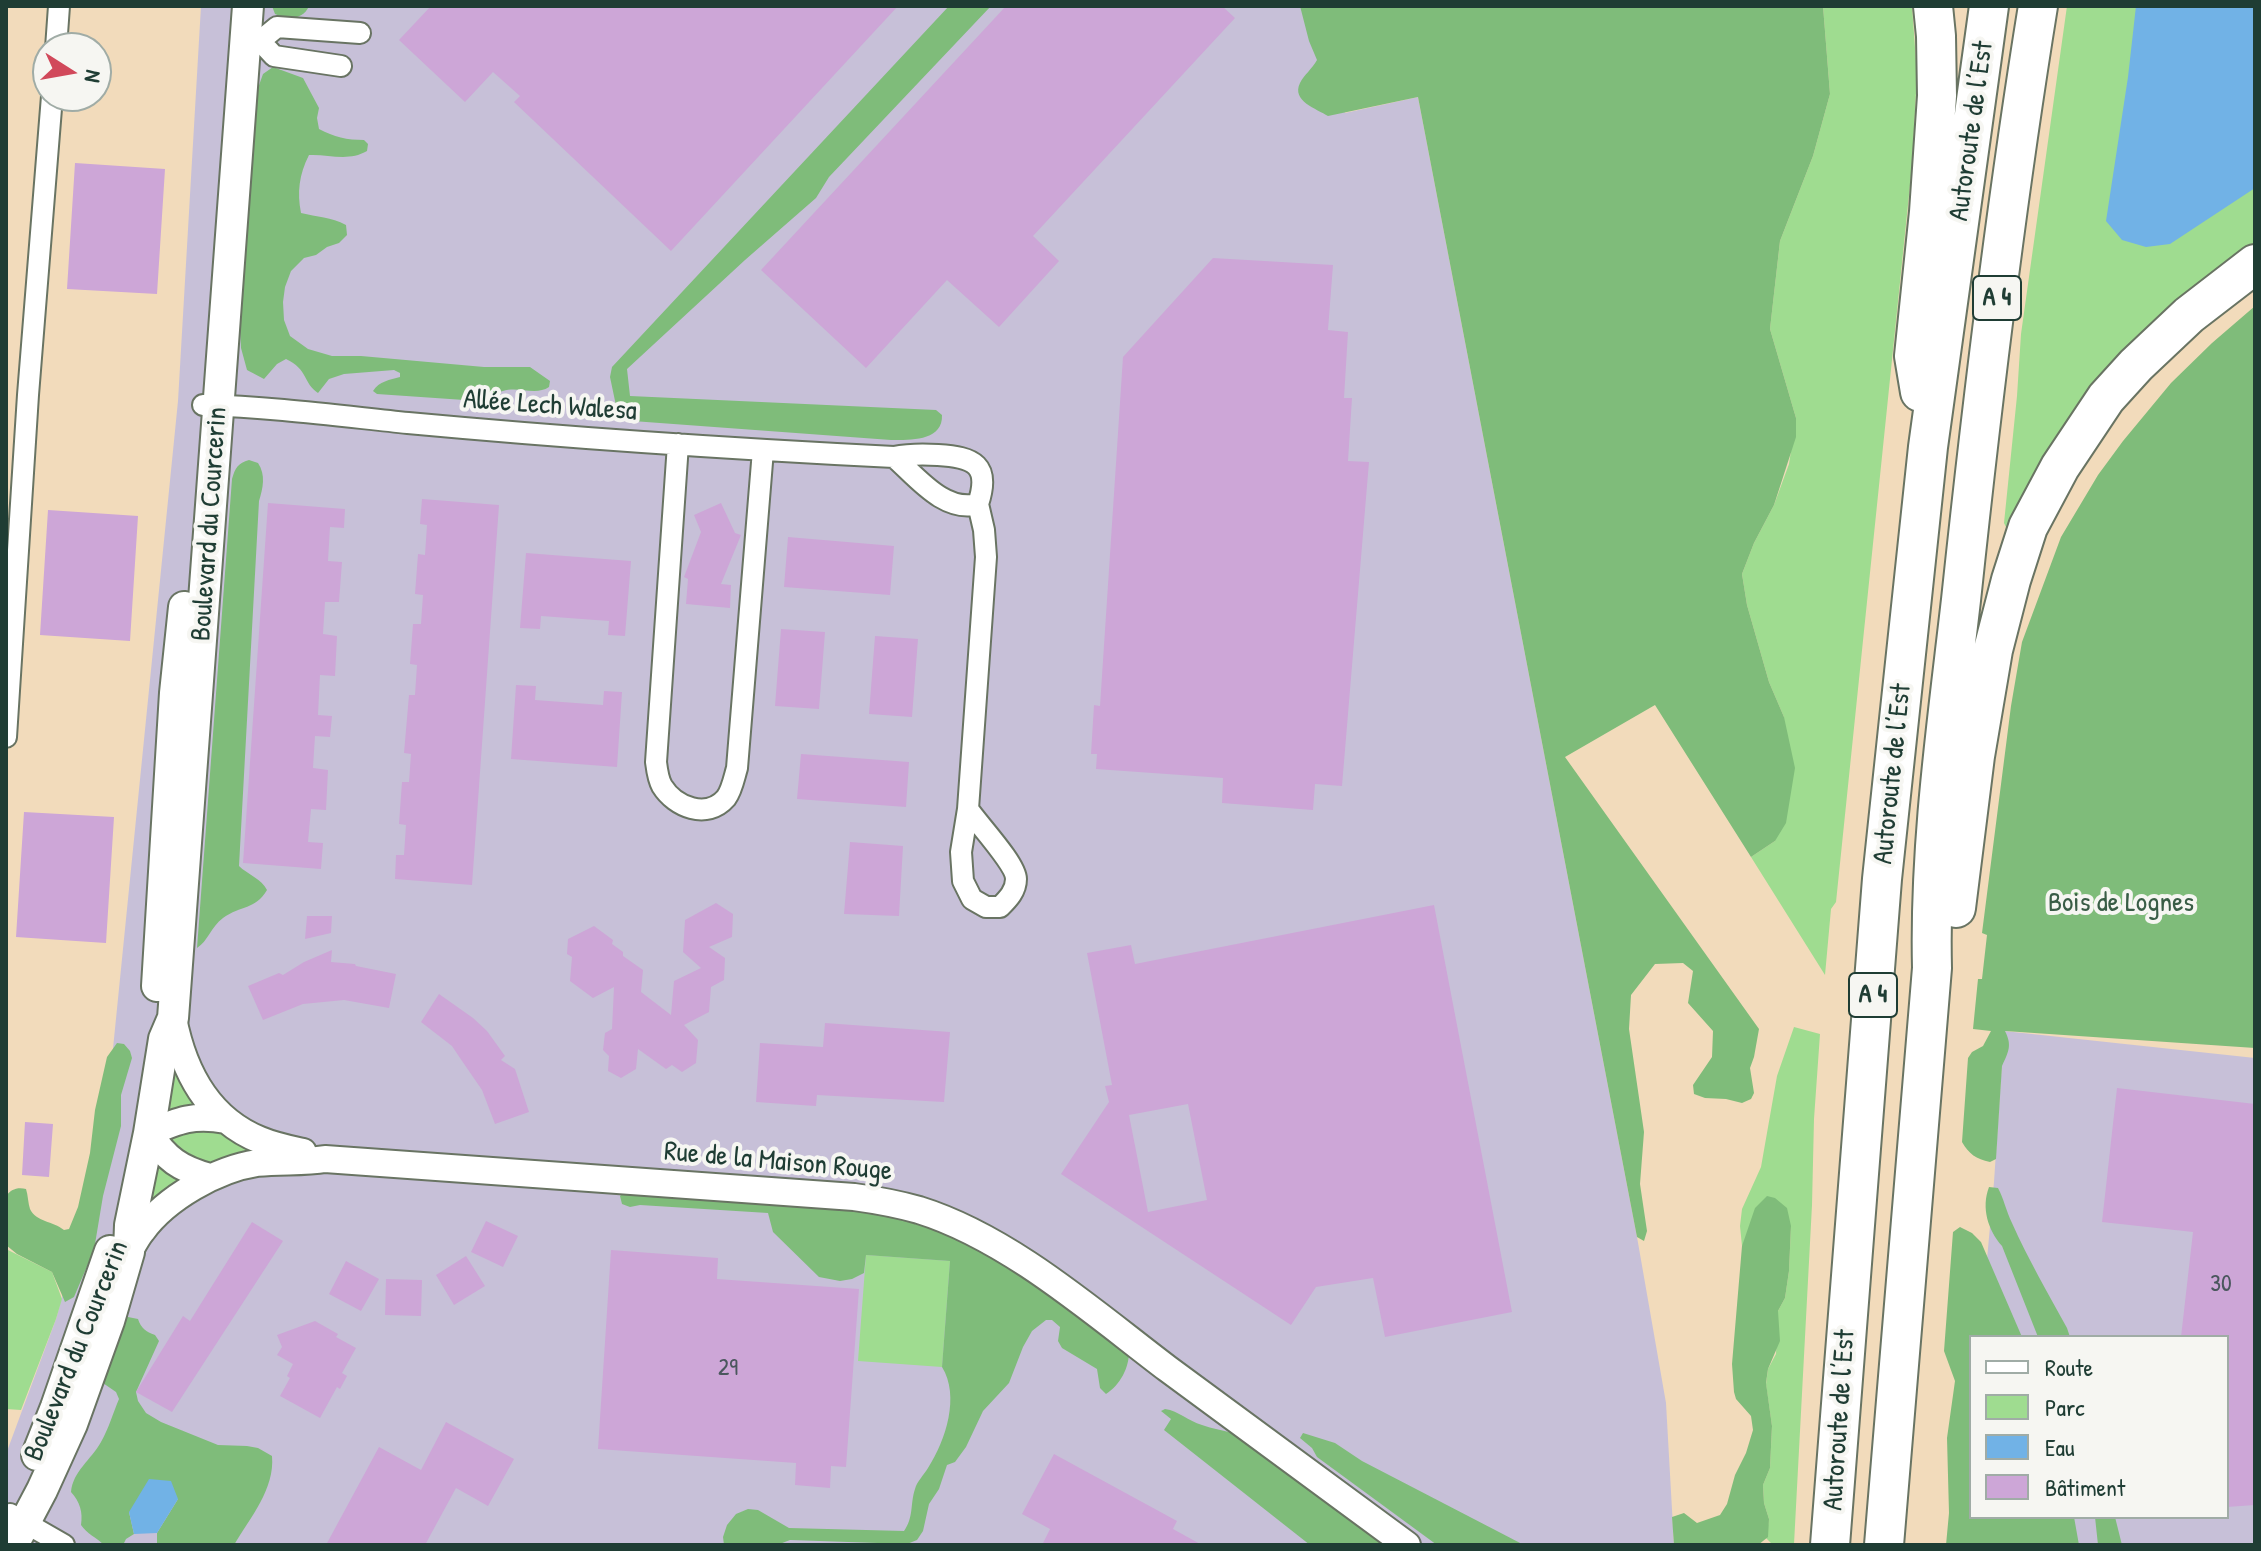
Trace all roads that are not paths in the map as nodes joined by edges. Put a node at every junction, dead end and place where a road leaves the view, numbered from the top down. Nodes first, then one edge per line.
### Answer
1 (59, 6) edge
2 (1933, 6) edge
3 (1989, 6) edge
4 (2038, 6) edge
5 (242, 25) edge
6 (57, 32) edge
7 (360, 33) dead end
8 (341, 66) dead end
9 (51, 112) edge
10 (2255, 264) edge
11 (210, 405) junction
12 (678, 444) junction
13 (1928, 447) junction
14 (763, 450) junction
15 (894, 457) junction
16 (978, 504) junction
17 (6, 737) edge
18 (968, 809) dead end
19 (1932, 968) junction
20 (169, 1028) junction
21 (226, 1120) junction
22 (149, 1133) junction
23 (325, 1159) junction
24 (210, 1177) junction
25 (130, 1239) junction
26 (13, 1526) edge
27 (64, 1545) edge
28 (1407, 1545) edge
29 (1830, 1545) edge
30 (1884, 1545) edge

1 - 6 street
2 - 13 highway
3 - 13 highway, Autoroute de l’Est / A 4
4 - 19 highway, Autoroute de l’Est / A 4
5 - 7 street
5 - 8 street
5 - 11 main road, Boulevard du Courcerin
9 - 17 street
10 - 19 highway
11 - 12 street, Allée Lech Walesa
11 - 20 main road, Boulevard du Courcerin
12 - 14 street, Allée Lech Walesa
12 - 14 street
13 - 29 highway, Autoroute de l’Est / A 4
14 - 15 street, Allée Lech Walesa
15 - 16 street
15 - 16 street, Allée Lech Walesa
16 - 18 street, Allée Lech Walesa
19 - 30 highway, Autoroute de l’Est / A 4
20 - 21 street
20 - 22 main road, Boulevard du Courcerin
21 - 22 street
21 - 23 street
22 - 24 street
22 - 25 main road, Boulevard du Courcerin
23 - 24 street
23 - 28 street, Rue de la Maison Rouge
24 - 25 street
25 - 26 main road, Boulevard du Courcerin
26 - 27 street

